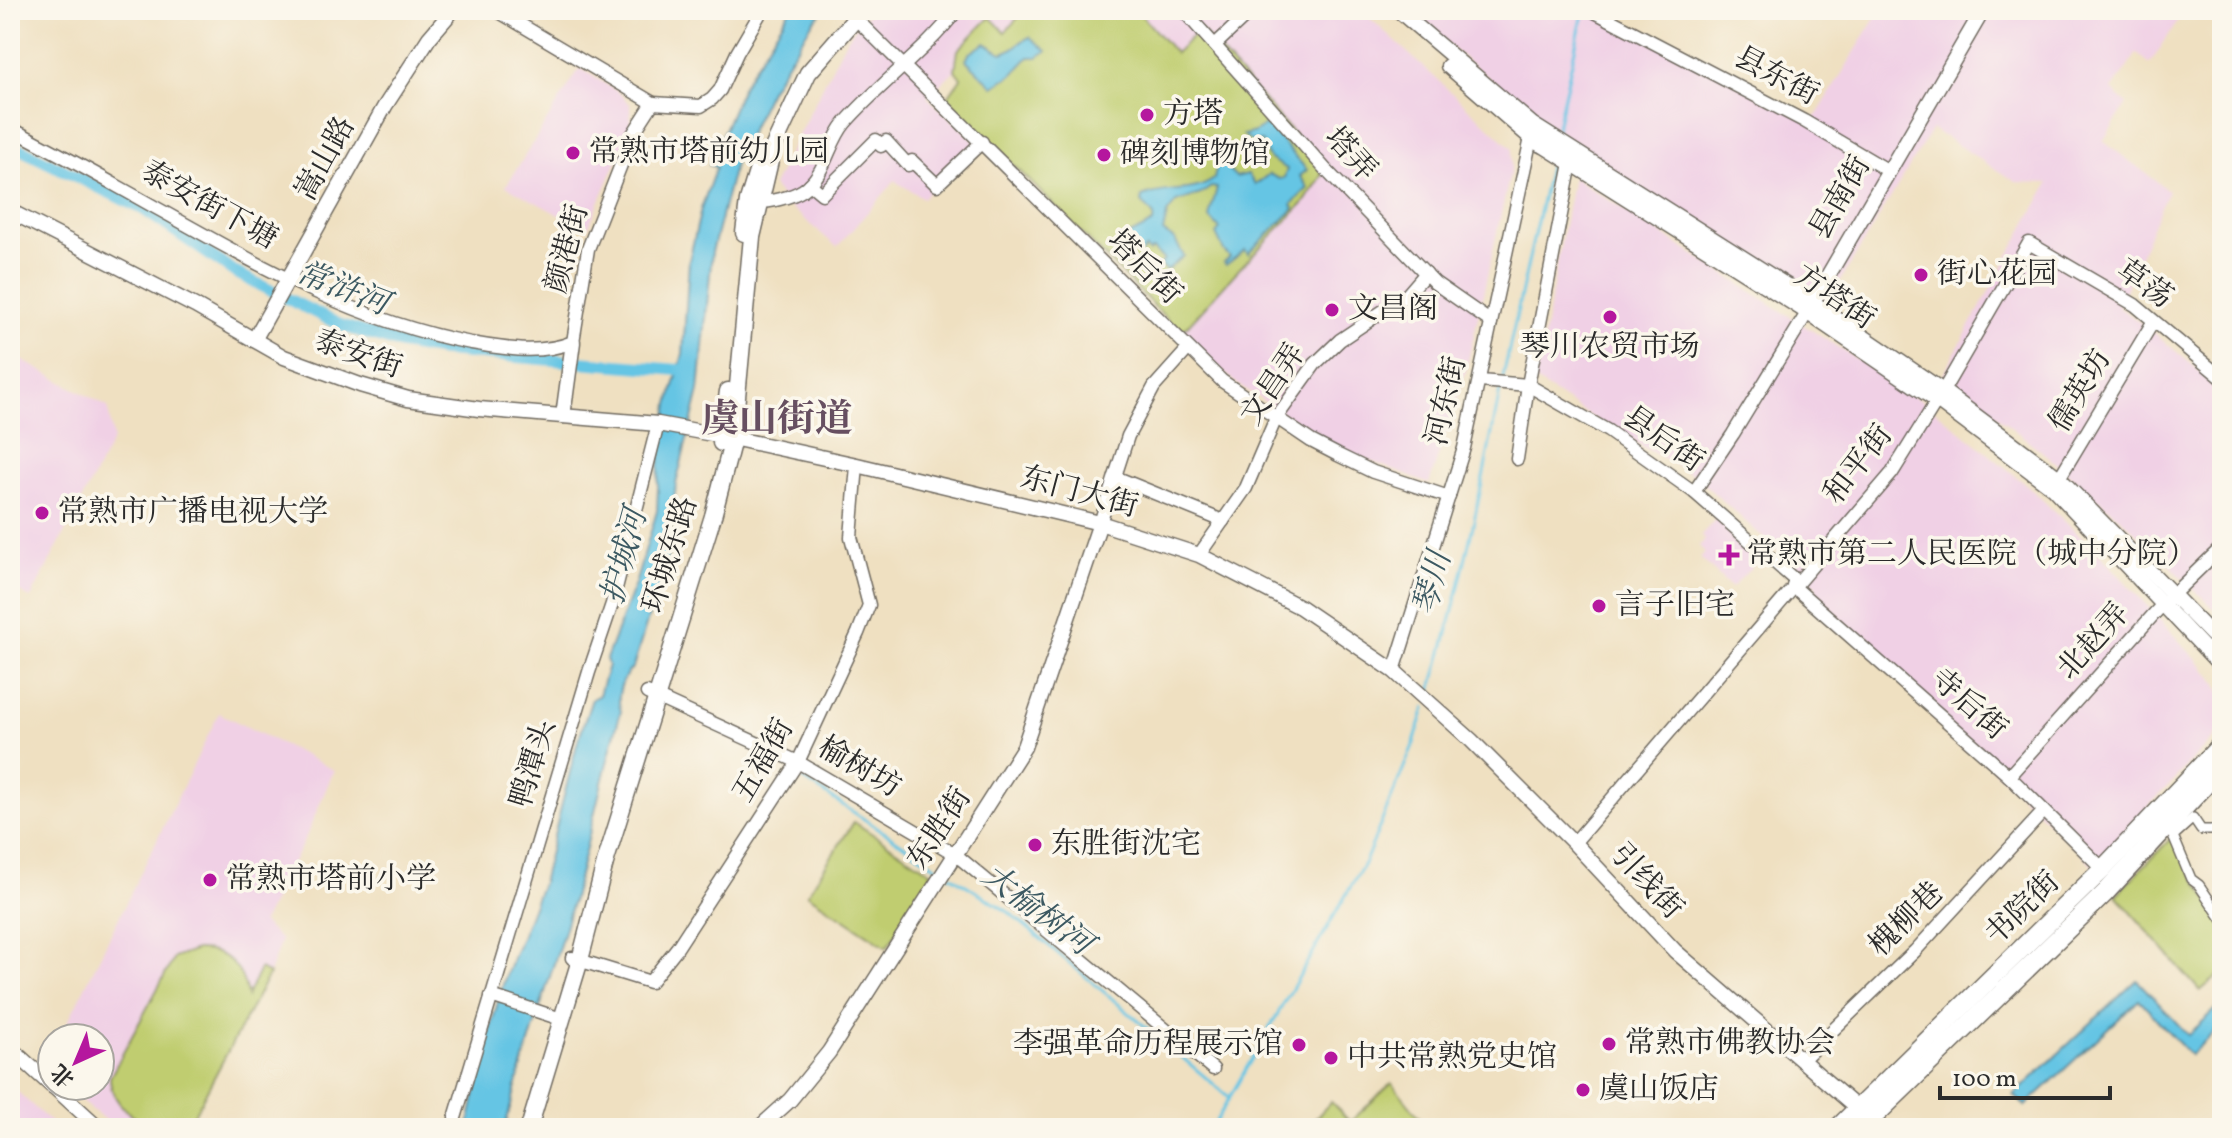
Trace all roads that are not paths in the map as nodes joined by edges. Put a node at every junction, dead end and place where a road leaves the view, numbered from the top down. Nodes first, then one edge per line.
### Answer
1 (453, 10) edge
2 (496, 10) edge
3 (762, 10) edge
4 (957, 10) edge
5 (1183, 10) edge
6 (1252, 10) edge
7 (1385, 10) edge
8 (1398, 10) edge
9 (1983, 10) edge
10 (854, 12) edge
11 (1595, 12) dead end
12 (1215, 45) junction
13 (902, 65) junction
14 (653, 103) junction
15 (10, 128) edge
16 (1539, 138) junction
17 (982, 142) junction
18 (1565, 155) junction
19 (1887, 170) junction
20 (810, 184) junction
21 (754, 202) junction
22 (10, 211) edge
23 (2029, 243) joint
24 (1426, 273) junction
25 (289, 279) junction
26 (1809, 307) junction
27 (1491, 322) junction
28 (2153, 322) junction
29 (254, 340) junction
30 (573, 342) junction
31 (1188, 349) junction
32 (2222, 378) edge
33 (1480, 381) junction
34 (1528, 385) junction
35 (1940, 396) junction
36 (563, 416) junction
37 (1276, 418) junction
38 (658, 424) junction
39 (728, 437) junction
40 (1517, 459) dead end
41 (857, 465) junction
42 (1115, 477) junction
43 (2056, 483) junction
44 (1694, 492) junction
45 (1449, 497) junction
46 (1223, 521) junction
47 (1100, 523) junction
48 (2222, 547) edge
49 (1199, 555) junction
50 (1794, 584) junction
51 (2167, 600) junction
52 (2222, 645) edge
53 (2222, 667) edge
54 (1394, 671) junction
55 (652, 695) junction
56 (2222, 744) edge
57 (798, 762) junction
58 (2222, 767) edge
59 (2009, 776) junction
60 (2044, 811) junction
61 (2222, 830) edge
62 (1574, 843) junction
63 (952, 858) junction
64 (2103, 869) junction
65 (2222, 919) edge
66 (576, 959) junction
67 (491, 996) junction
68 (555, 1017) junction
69 (10, 1048) edge
70 (1802, 1060) junction
71 (1213, 1069) dead end
72 (36, 1072) edge
73 (70, 1102) edge
74 (455, 1118) dead end
75 (1864, 1119) edge
76 (99, 1128) edge
77 (522, 1128) edge
78 (529, 1128) edge
79 (759, 1128) edge
80 (1838, 1128) edge

1 - 25 street, 嵩山路
2 - 14 street
3 - 14 street
4 - 13 street
5 - 12 street, 塔弄
6 - 12 street
7 - 16 street, 方塔街
8 - 16 street, 方塔街
9 - 19 street, 县南街
10 - 13 street, 塔后街
10 - 21 main road, 环城东路
11 - 19 street, 县东街
12 - 24 street, 塔弄
13 - 17 street, 塔后街
13 - 20 street
14 - 30 street, 颜港街
15 - 25 street, 泰安街下塘
16 - 18 street, 方塔街
16 - 27 street, 河东街
17 - 20 street
17 - 31 street, 塔后街
18 - 26 street, 方塔街
18 - 34 street
19 - 26 street, 县南街
20 - 21 street
21 - 39 main road, 环城东路
22 - 29 street, 泰安街
23 - 28 street, 草荡
23 - 35 street, 和平街
24 - 27 street, 塔弄
24 - 37 street, 文昌弄
25 - 29 street, 嵩山路
25 - 30 street, 泰安街下塘
26 - 35 street, 方塔街
26 - 44 street, 县南街
27 - 33 street, 河东街
28 - 32 street, 草荡
28 - 43 street, 儒英坊
29 - 36 street, 泰安街
30 - 36 street
31 - 37 street, 塔后街
31 - 42 street
33 - 34 street, 县后街
33 - 45 street, 河东街
34 - 40 street
34 - 44 street, 县后街
35 - 43 street, 方塔街
35 - 50 street, 和平街
36 - 38 street, 泰安街
37 - 45 street, 塔后街
37 - 46 street, 文昌弄
38 - 39 street, 泰安街
38 - 67 street, 鸭潭头
39 - 41 street, 东门大街
39 - 55 main road, 环城东路
41 - 47 street, 东门大街
41 - 57 street, 五福街
42 - 46 street
42 - 47 street
43 - 51 street, 方塔街
44 - 50 street, 县后街
45 - 54 street, 河东街
46 - 49 street, 文昌弄
47 - 49 street, 东门大街
47 - 63 street, 东胜街
48 - 51 street, 北赵弄
49 - 54 street, 东门大街
50 - 59 street, 寺后街
50 - 62 street, 和平街
51 - 52 street, 方塔街
51 - 53 street, 方塔街
51 - 59 street, 北赵弄
54 - 62 street, 引线街
55 - 57 street, 榆树坊
55 - 66 main road, 环城东路
56 - 64 main road, 书院街
57 - 63 street, 榆树坊
57 - 66 street, 五福街
58 - 75 main road, 书院街
59 - 60 street, 寺后街
60 - 64 street, 寺后街
60 - 70 street, 槐柳巷
61 - 65 street
62 - 70 street, 引线街
63 - 71 street, 榆树坊
63 - 79 street, 东胜街
64 - 75 main road, 书院街
66 - 68 main road, 环城东路
66 - 78 main road, 环城东路
67 - 68 street
67 - 74 street, 鸭潭头
68 - 77 main road, 环城东路
69 - 72 street
70 - 75 street, 引线街
73 - 76 street
75 - 80 main road

